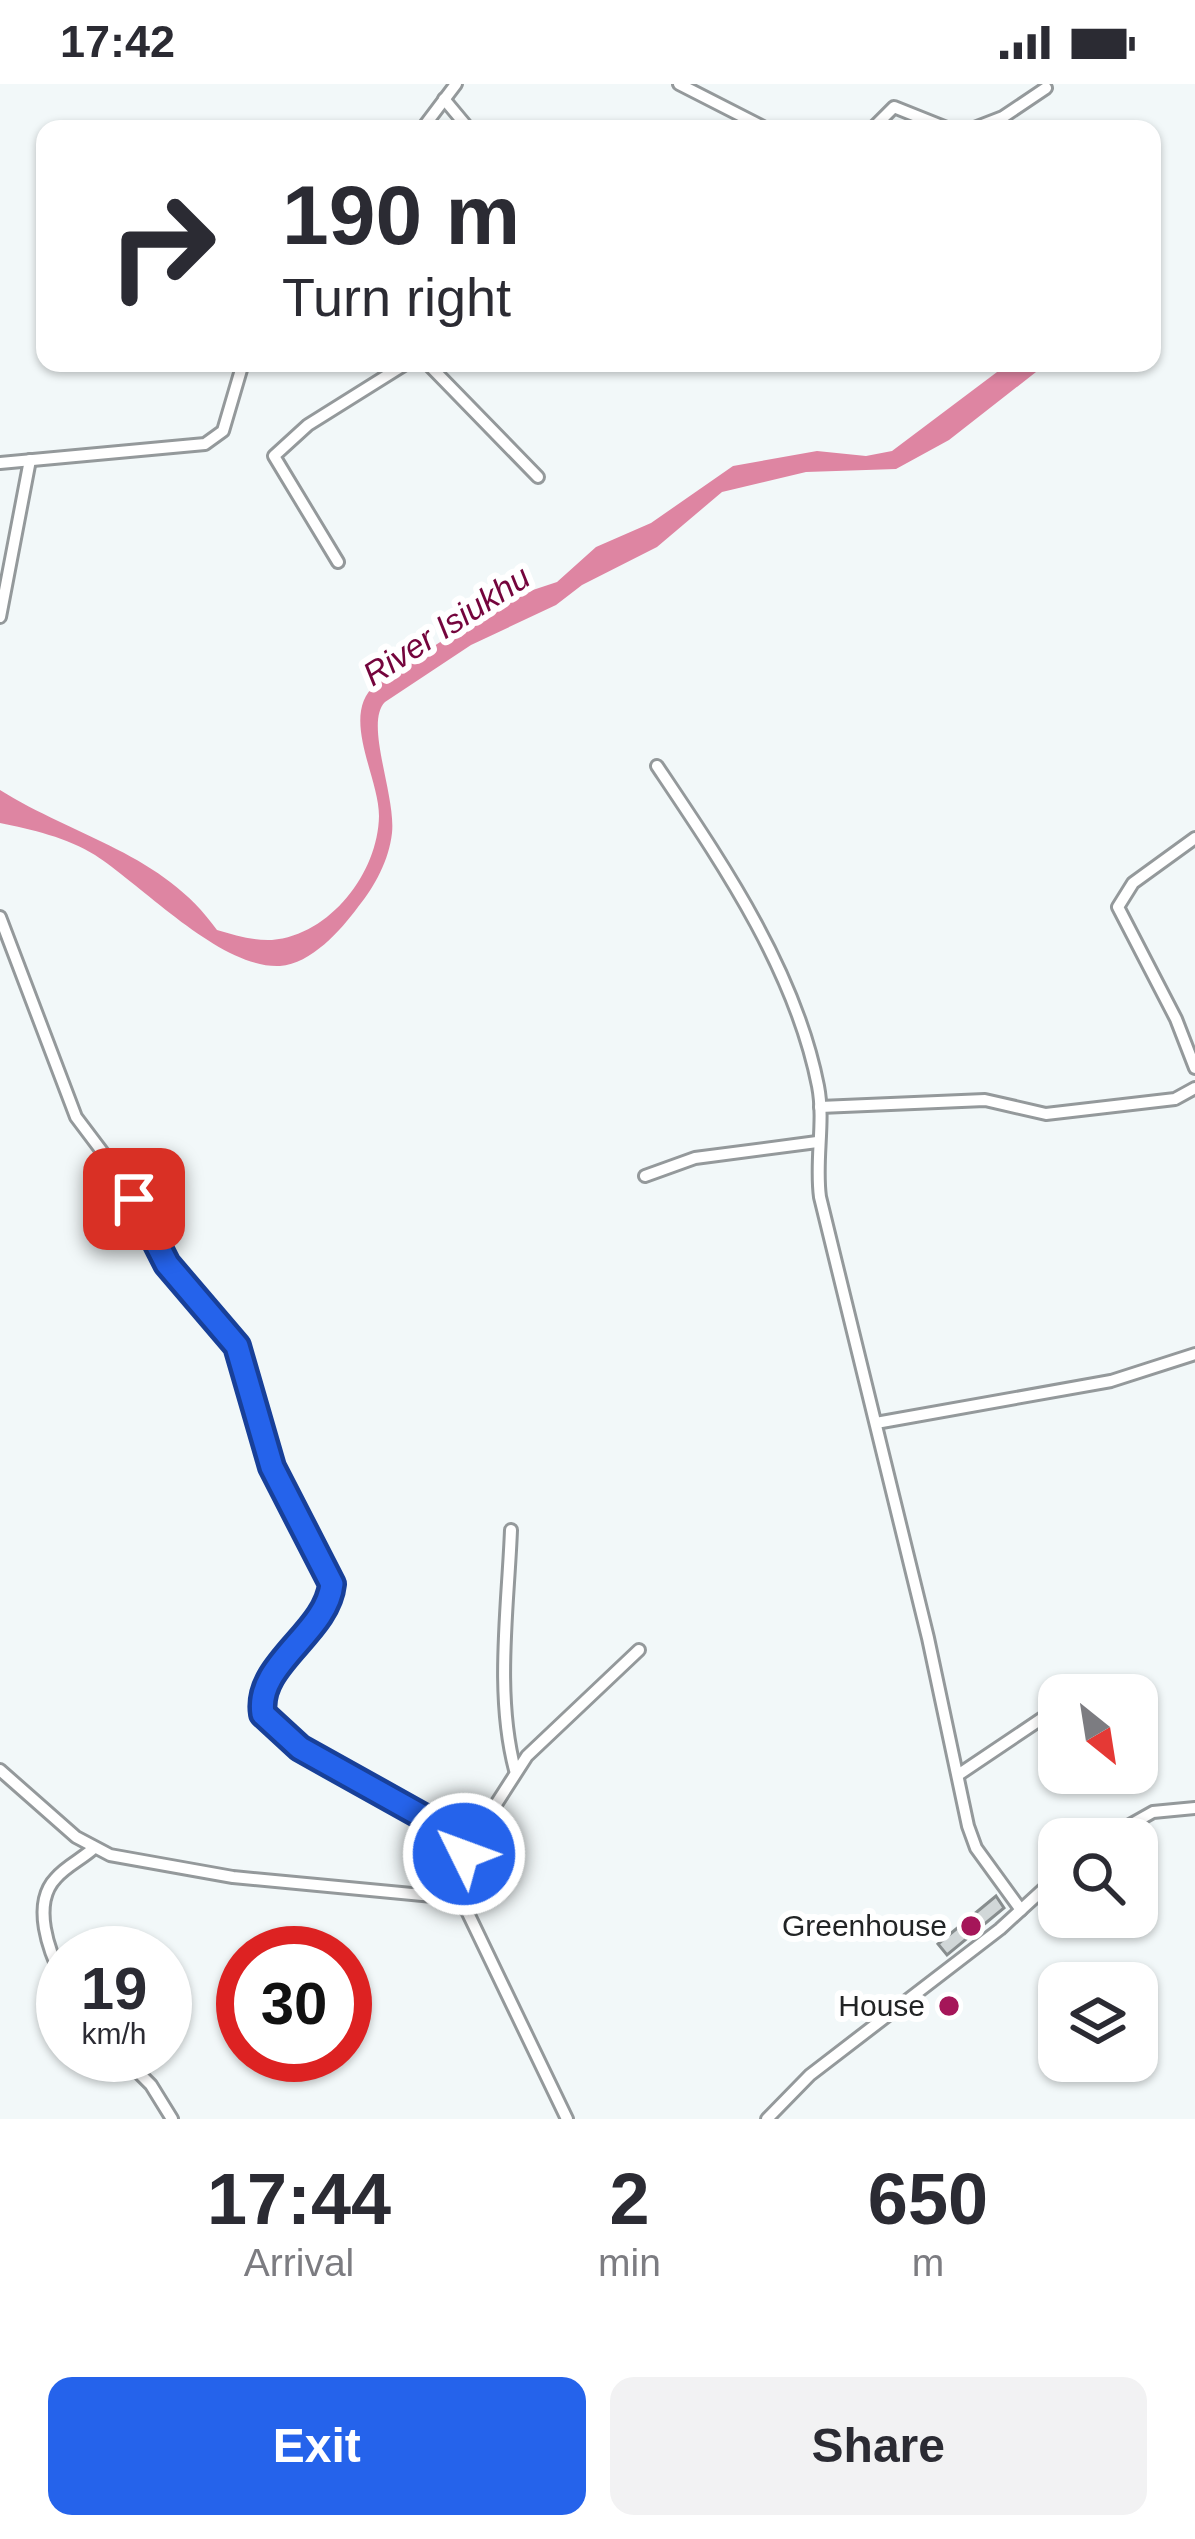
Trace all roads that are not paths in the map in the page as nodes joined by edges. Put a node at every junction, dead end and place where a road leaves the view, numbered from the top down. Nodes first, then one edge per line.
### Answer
1 (456, 84) edge
2 (680, 84) edge
3 (1046, 88) dead end
4 (444, 99) junction
5 (429, 120) edge
6 (462, 120) edge
7 (738, 120) edge
8 (881, 120) edge
9 (926, 120) edge
10 (996, 120) edge
11 (241, 372) edge
12 (393, 372) edge
13 (437, 372) edge
14 (30, 460) junction
15 (0, 463) edge
16 (538, 477) dead end
17 (338, 562) dead end
18 (0, 617) edge
19 (656, 766) dead end
20 (1195, 838) edge
21 (0, 917) edge
22 (1195, 1068) edge
23 (1195, 1088) edge
24 (820, 1107) junction
25 (817, 1142) junction
26 (645, 1176) dead end
27 (1195, 1354) edge
28 (876, 1423) junction
29 (511, 1529) dead end
30 (639, 1650) dead end
31 (1038, 1721) edge
32 (0, 1770) edge
33 (515, 1770) junction
34 (958, 1775) junction
35 (1195, 1808) edge
36 (1143, 1818) edge
37 (94, 1848) junction
38 (464, 1854) junction
39 (1038, 1894) edge
40 (464, 1906) junction
41 (1022, 1910) junction
42 (46, 1926) edge
43 (147, 2082) edge
44 (172, 2119) edge
45 (568, 2119) edge
46 (767, 2119) edge

1 - 4 street
2 - 7 street
3 - 10 street
4 - 5 street
4 - 6 street
8 - 9 street
11 - 14 street
12 - 17 street
13 - 16 street
14 - 15 street
14 - 18 street
19 - 24 street
20 - 22 street
21 - 38 street
23 - 24 street
24 - 25 street
25 - 26 street
25 - 28 street
27 - 28 street
28 - 34 street
29 - 33 street
30 - 33 street
31 - 34 street
32 - 37 street
33 - 38 street
34 - 41 street
35 - 36 street
37 - 40 street
37 - 42 street
38 - 40 street
39 - 41 street
40 - 45 street
41 - 46 street
43 - 44 street

